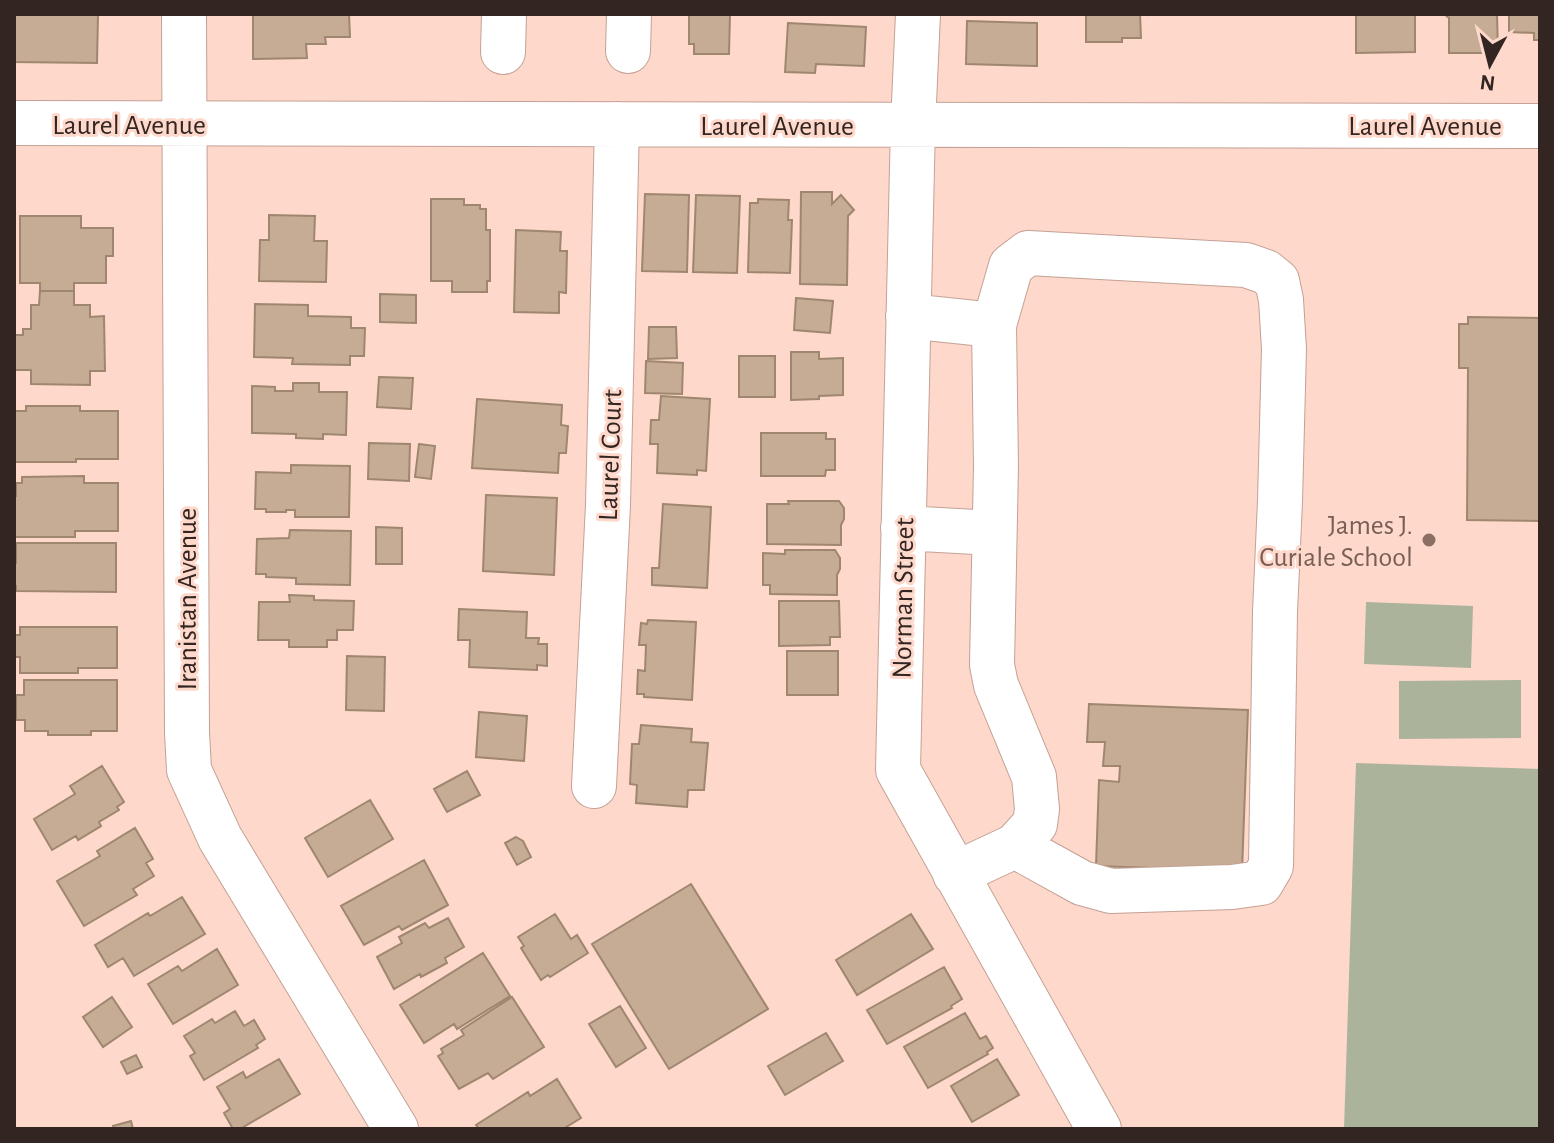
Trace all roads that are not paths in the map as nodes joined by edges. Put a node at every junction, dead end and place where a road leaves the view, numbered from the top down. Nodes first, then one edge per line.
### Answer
1 (184, 14) edge
2 (918, 14) edge
3 (14, 123) edge
4 (183, 124) junction
5 (617, 124) junction
6 (913, 125) junction
7 (1540, 126) edge
8 (908, 316) junction
9 (994, 325) junction
10 (903, 528) junction
11 (994, 533) junction
12 (594, 786) dead end
13 (1015, 846) junction
14 (955, 874) junction
15 (396, 1129) edge
16 (1099, 1129) edge

1 - 4 street, Iranistan Avenue
2 - 6 street, Norman Street
3 - 4 street, Laurel Avenue
4 - 5 street, Laurel Avenue
4 - 15 street, Iranistan Avenue
5 - 6 street, Laurel Avenue
5 - 12 street, Laurel Court
6 - 7 street, Laurel Avenue
6 - 8 street, Norman Street
8 - 9 street
8 - 10 street, Norman Street
9 - 11 street
9 - 13 street
10 - 11 street
10 - 14 street, Norman Street
11 - 13 street
13 - 14 street
14 - 16 street, Norman Street

